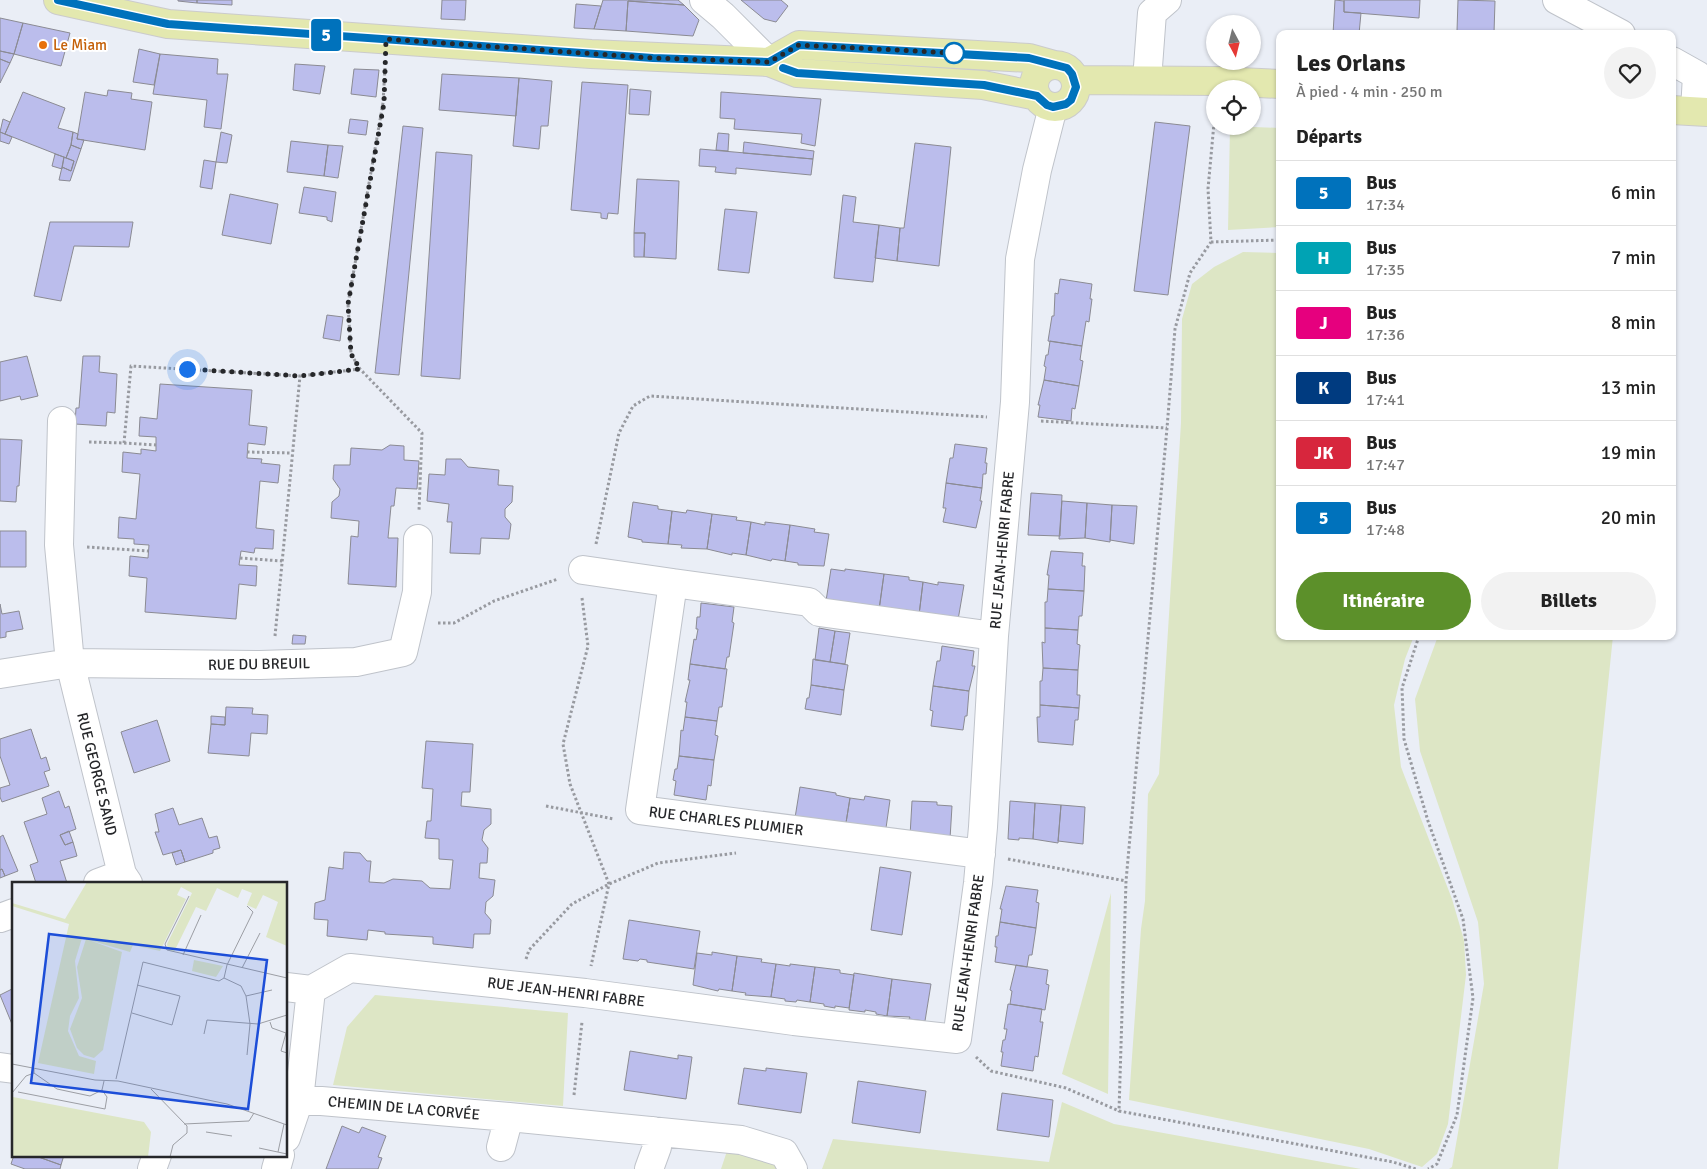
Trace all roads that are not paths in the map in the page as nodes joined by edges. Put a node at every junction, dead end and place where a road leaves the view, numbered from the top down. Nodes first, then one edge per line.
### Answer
1 (58, 0) edge
2 (704, 0) edge
3 (1557, 0) edge
4 (1153, 4) edge
5 (1613, 30) edge
6 (769, 62) junction
7 (1676, 64) edge
8 (1054, 65) junction
9 (1702, 74) edge
10 (1076, 80) junction
11 (1146, 80) junction
12 (1276, 84) edge
13 (1045, 101) junction
14 (1692, 111) edge
15 (62, 432) road end
16 (418, 539) road end
17 (584, 570) road end
18 (673, 583) junction
19 (994, 636) junction
20 (70, 663) junction
21 (0, 674) edge
22 (981, 854) junction
23 (116, 880) edge
24 (12, 914) edge
25 (0, 918) edge
26 (299, 988) edge
27 (293, 1099) edge
28 (509, 1117) junction
29 (288, 1127) edge
30 (653, 1131) junction
31 (502, 1147) dead end
32 (157, 1156) edge
33 (280, 1156) edge
34 (152, 1169) edge
35 (276, 1169) edge
36 (649, 1169) edge
37 (793, 1169) edge

1 - 6 main road
2 - 6 street
3 - 5 street
4 - 11 street
6 - 8 main road
6 - 13 main road
7 - 9 street
8 - 10 main road
8 - 13 main road
9 - 14 street
10 - 11 main road
10 - 13 main road
11 - 12 main road
13 - 19 street, RUE JEAN-HENRI FABRE
15 - 20 street, RUE GEORGE SAND
16 - 20 street, RUE DU BREUIL
17 - 18 street
18 - 19 street
18 - 22 street, RUE CHARLES PLUMIER
19 - 22 street, RUE JEAN-HENRI FABRE
20 - 21 street, RUE DU BREUIL
20 - 23 street, RUE GEORGE SAND
22 - 26 street, RUE JEAN-HENRI FABRE
24 - 25 street
26 - 27 street, RUE JEAN-HENRI FABRE
27 - 28 street, CHEMIN DE LA CORVÉE
27 - 29 street
28 - 30 street, CHEMIN DE LA CORVÉE
28 - 31 street
30 - 36 street
30 - 37 street, CHEMIN DE LA CORVÉE
32 - 34 street
33 - 35 street

